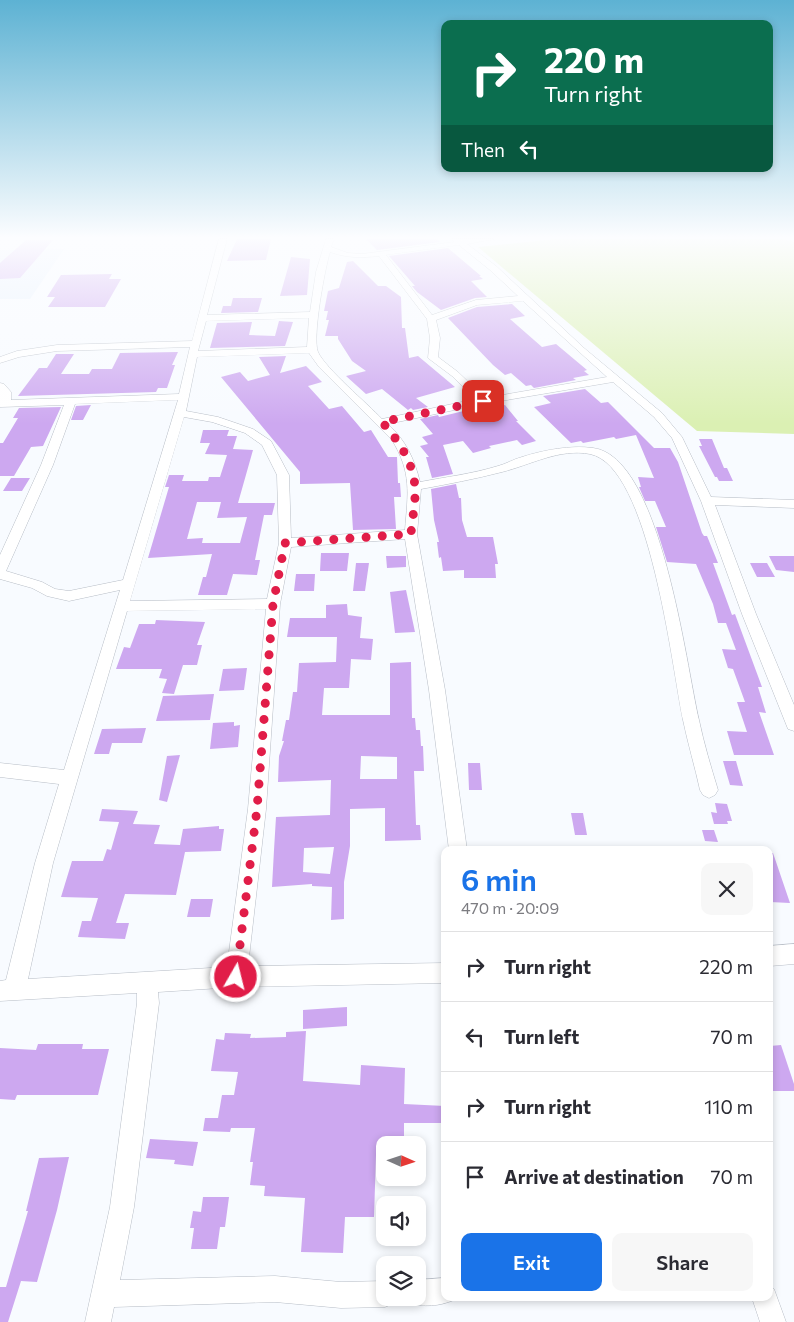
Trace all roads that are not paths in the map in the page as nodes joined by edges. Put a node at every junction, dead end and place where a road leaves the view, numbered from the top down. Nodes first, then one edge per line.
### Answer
1 (207, 301) edge
2 (316, 301) edge
3 (416, 301) edge
4 (483, 301) edge
5 (526, 301) edge
6 (314, 315) junction
7 (202, 318) junction
8 (432, 318) junction
9 (194, 349) junction
10 (312, 350) junction
11 (0, 360) edge
12 (613, 378) junction
13 (0, 386) edge
14 (183, 397) junction
15 (72, 401) junction
16 (483, 401) junction
17 (3, 404) edge
18 (180, 413) junction
19 (382, 422) junction
20 (415, 487) junction
21 (707, 501) junction
22 (794, 504) edge
23 (411, 534) junction
24 (285, 543) junction
25 (0, 570) edge
26 (0, 574) edge
27 (129, 584) junction
28 (273, 604) junction
29 (123, 606) junction
30 (794, 724) edge
31 (0, 770) edge
32 (71, 778) junction
33 (708, 790) dead end
34 (457, 846) edge
35 (794, 954) edge
36 (773, 956) edge
37 (441, 973) edge
38 (236, 977) junction
39 (147, 982) junction
40 (8, 990) edge
41 (441, 1290) edge
42 (426, 1292) edge
43 (103, 1294) junction
44 (376, 1294) edge
45 (766, 1301) edge
46 (98, 1322) edge
47 (773, 1322) edge

1 - 7 street
2 - 6 street
3 - 8 street
4 - 8 street
5 - 12 street
6 - 7 street
6 - 10 street
7 - 9 street
8 - 16 street
9 - 10 street
9 - 11 street
9 - 14 street
10 - 19 street
12 - 16 street
12 - 21 street
13 - 17 street
14 - 15 street
14 - 18 street
15 - 17 street
15 - 25 street
16 - 19 street
18 - 24 street
18 - 27 street
19 - 20 street
20 - 23 street
20 - 33 street
21 - 22 street
21 - 30 street
23 - 24 street
23 - 34 street
24 - 28 street
26 - 27 street
27 - 29 street
28 - 29 street
28 - 38 street
29 - 32 street
31 - 32 street
32 - 40 street
35 - 36 street
37 - 38 street
38 - 39 street
39 - 40 street
39 - 43 street
41 - 42 street
43 - 44 street
43 - 46 street
45 - 47 street

